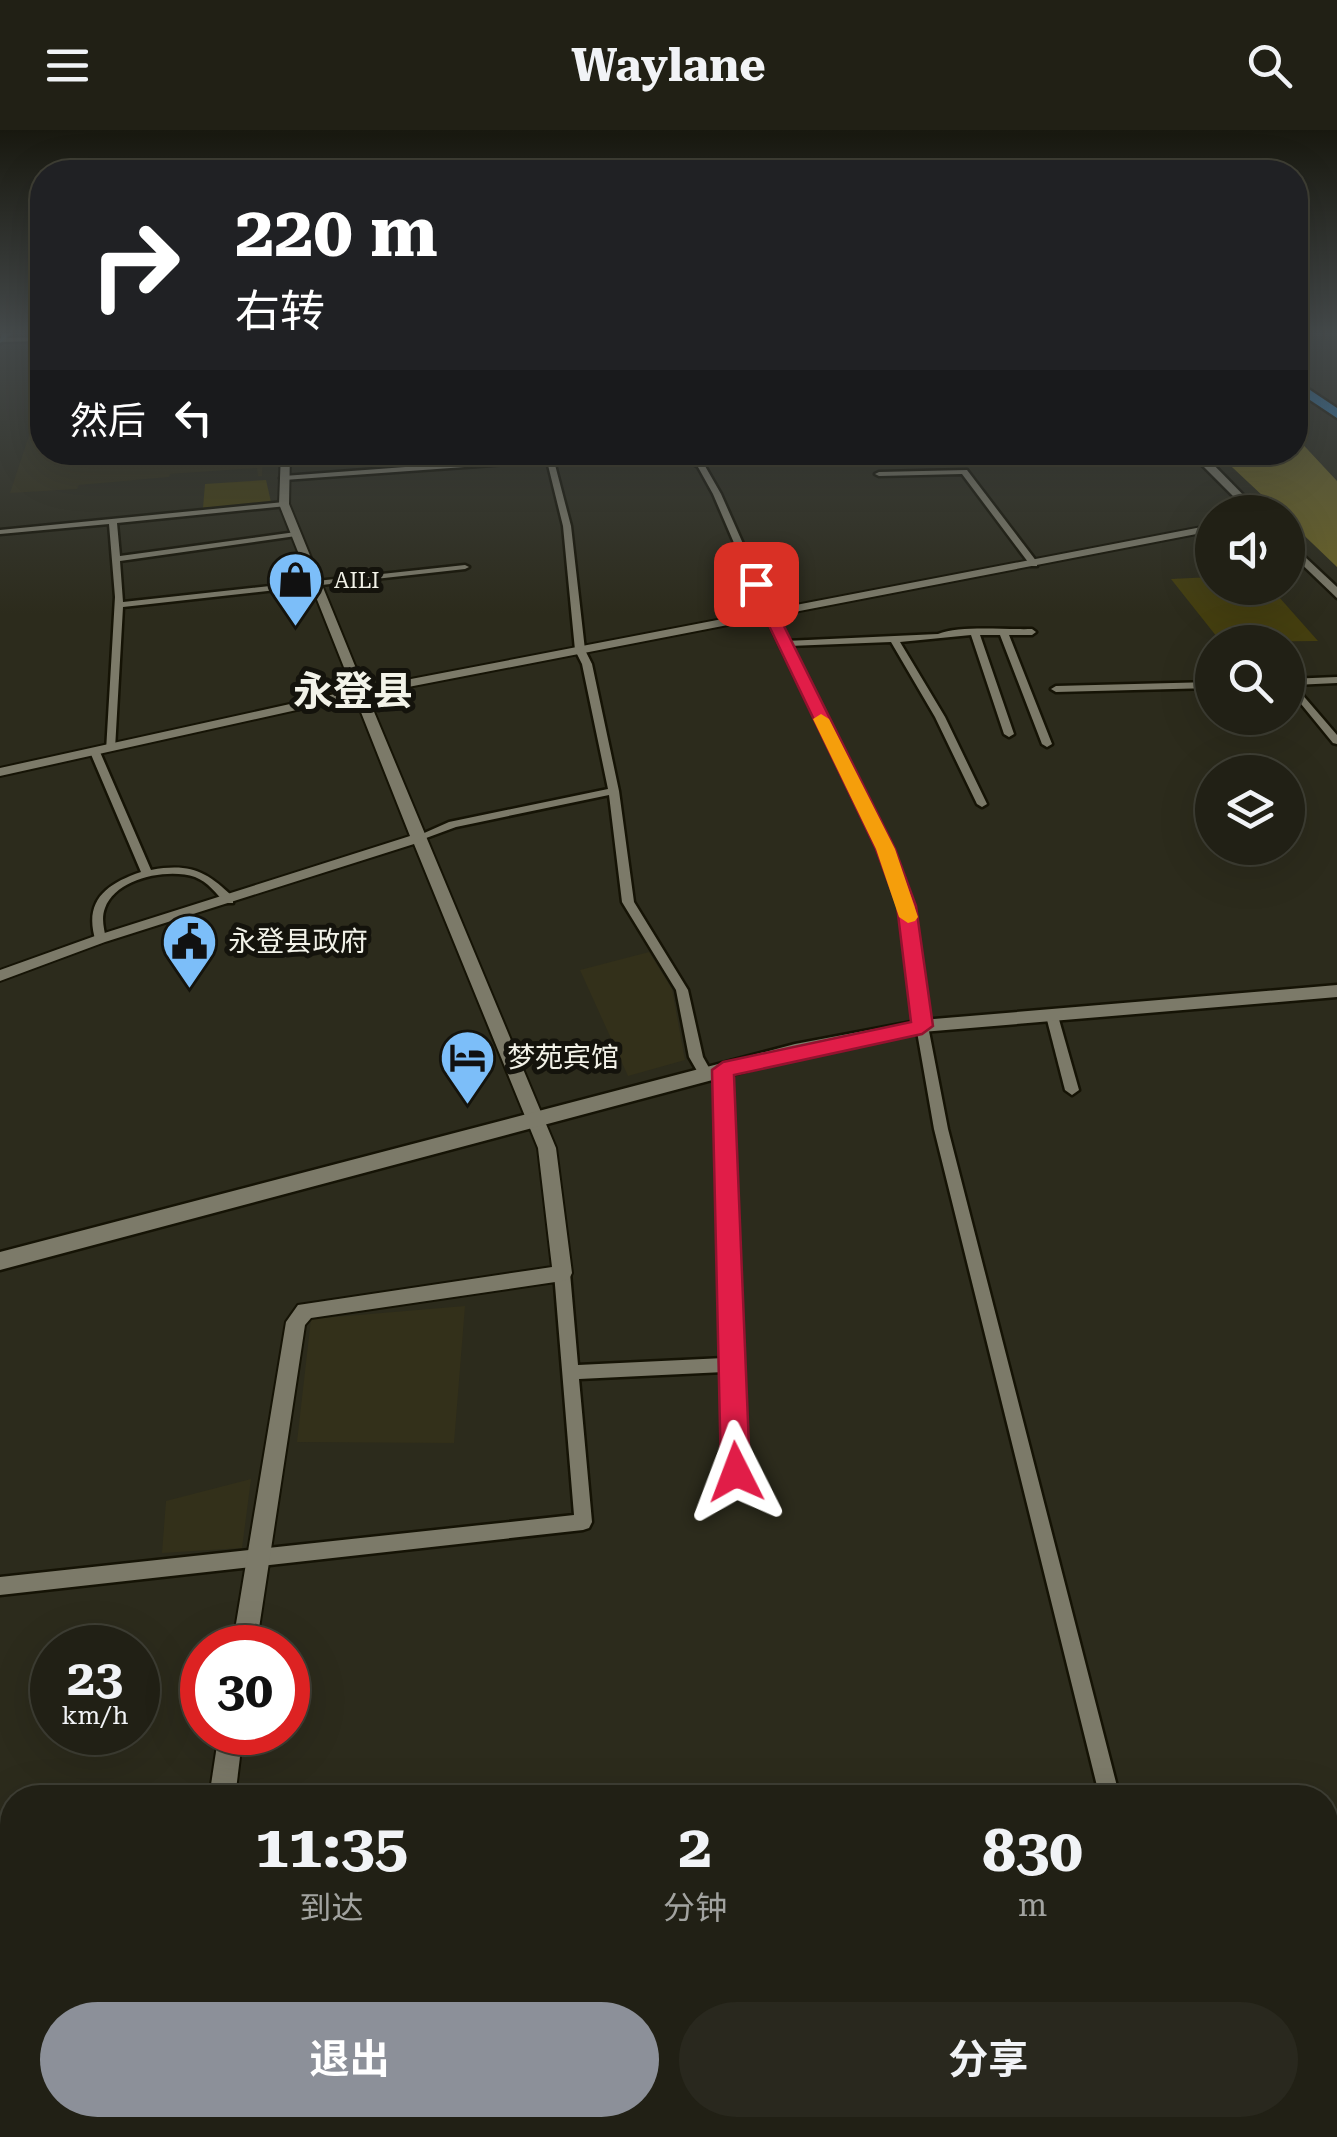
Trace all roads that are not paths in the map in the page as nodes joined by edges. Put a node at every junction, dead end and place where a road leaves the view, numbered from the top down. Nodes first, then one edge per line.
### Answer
1 (282, 465) edge
2 (289, 465) edge
3 (477, 465) edge
4 (552, 465) edge
5 (698, 465) edge
6 (1207, 465) edge
7 (879, 474) dead end
8 (284, 478) junction
9 (1238, 495) edge
10 (284, 504) junction
11 (113, 520) junction
12 (1195, 531) edge
13 (0, 532) edge
14 (296, 534) junction
15 (116, 559) junction
16 (1305, 562) edge
17 (1034, 564) junction
18 (464, 567) dead end
19 (317, 582) junction
20 (1337, 594) edge
21 (118, 605) junction
22 (769, 614) junction
23 (974, 632) junction
24 (1003, 632) junction
25 (1032, 632) dead end
26 (892, 638) junction
27 (784, 644) junction
28 (580, 650) junction
29 (1337, 680) edge
30 (1305, 681) edge
31 (1195, 685) edge
32 (1056, 689) dead end
33 (361, 692) junction
34 (1305, 702) edge
35 (1008, 734) dead end
36 (1337, 741) edge
37 (1047, 744) dead end
38 (110, 749) junction
39 (96, 752) junction
40 (0, 772) edge
41 (614, 791) junction
42 (982, 804) dead end
43 (418, 838) junction
44 (147, 874) junction
45 (229, 900) junction
46 (100, 939) junction
47 (0, 976) edge
48 (1337, 992) edge
49 (1052, 1016) junction
50 (922, 1026) junction
51 (714, 1071) junction
52 (1072, 1090) dead end
53 (536, 1118) junction
54 (0, 1261) edge
55 (562, 1273) junction
56 (731, 1365) junction
57 (571, 1372) junction
58 (736, 1472) dead end
59 (258, 1559) junction
60 (0, 1586) edge
61 (248, 1625) edge
62 (229, 1755) edge
63 (224, 1785) edge
64 (1107, 1785) edge

1 - 8 street
2 - 8 street
3 - 8 street
4 - 28 street
5 - 22 street
6 - 9 main road
7 - 17 street
8 - 10 street
10 - 11 street
10 - 14 street
11 - 13 street
11 - 15 street
12 - 17 street
14 - 15 street
14 - 19 street
15 - 21 street
16 - 20 main road
17 - 22 street
18 - 19 street
19 - 21 street
19 - 33 street
21 - 38 street
22 - 27 street
22 - 28 street
23 - 24 street
23 - 26 street
23 - 35 street
24 - 25 street
24 - 37 street
26 - 27 street
26 - 42 street
27 - 50 street
28 - 33 street
28 - 41 street
29 - 30 street
31 - 32 street
33 - 38 street
33 - 43 street
34 - 36 street
38 - 39 street
39 - 40 street
39 - 44 street
41 - 43 street
41 - 51 street
43 - 45 street
43 - 53 street
44 - 45 street
44 - 46 street
45 - 46 street
46 - 47 street
48 - 49 main road
49 - 50 main road
49 - 52 street
50 - 51 main road
50 - 64 street
51 - 53 main road
51 - 56 street
53 - 54 main road
53 - 55 street
55 - 57 street
55 - 59 street
56 - 57 street
56 - 58 street
57 - 59 street
59 - 60 street
59 - 61 street
62 - 63 street

